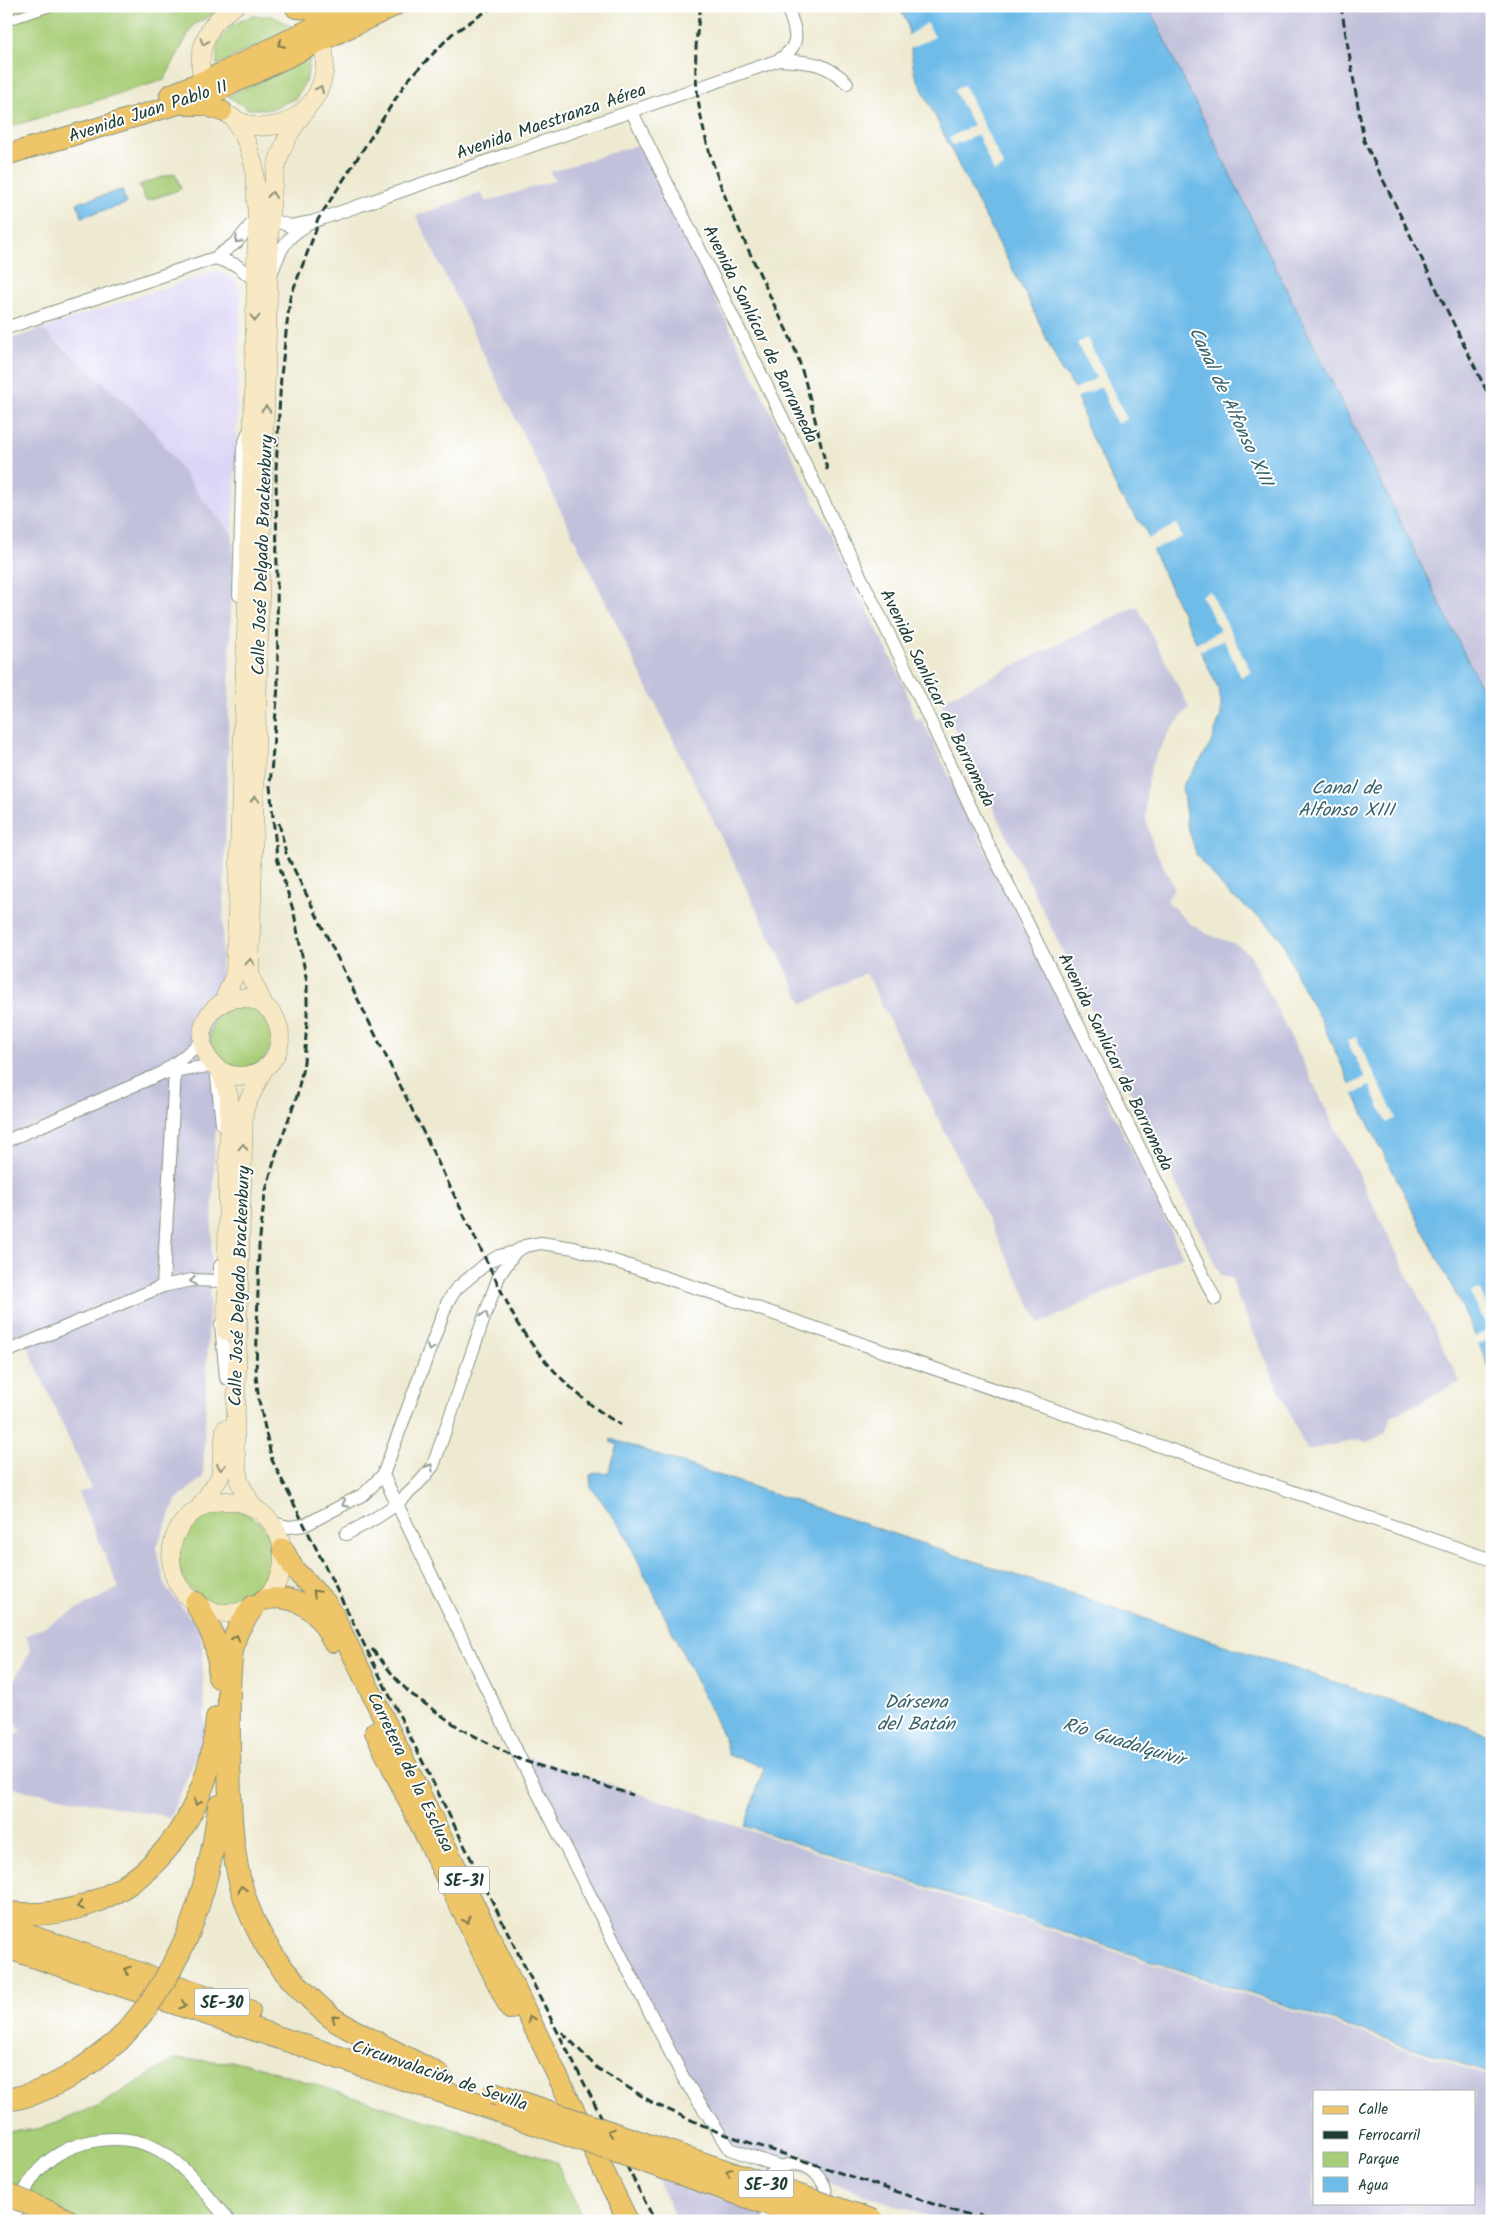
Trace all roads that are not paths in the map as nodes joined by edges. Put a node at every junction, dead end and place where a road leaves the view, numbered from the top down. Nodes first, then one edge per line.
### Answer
1 (52, 6) edge
2 (235, 6) edge
3 (394, 6) edge
4 (787, 6) edge
5 (294, 7) edge
6 (221, 11) edge
7 (355, 12) edge
8 (6, 21) edge
9 (322, 43) junction
10 (779, 60) junction
11 (204, 80) junction
12 (847, 83) dead end
13 (175, 99) junction
14 (307, 108) junction
15 (632, 112) junction
16 (228, 115) junction
17 (6, 143) edge
18 (6, 154) edge
19 (264, 218) junction
20 (312, 222) junction
21 (214, 258) junction
22 (263, 280) junction
23 (6, 328) edge
24 (218, 1007) junction
25 (266, 1007) junction
26 (203, 1040) junction
27 (217, 1067) junction
28 (265, 1067) junction
29 (175, 1072) junction
30 (160, 1074) junction
31 (6, 1141) edge
32 (515, 1252) junction
33 (220, 1281) junction
34 (163, 1286) junction
35 (1214, 1299) dead end
36 (6, 1352) edge
37 (226, 1378) junction
38 (384, 1475) junction
39 (398, 1504) junction
40 (253, 1507) junction
41 (199, 1508) junction
42 (273, 1523) junction
43 (346, 1534) dead end
44 (283, 1549) junction
45 (1492, 1560) edge
46 (196, 1603) junction
47 (259, 1603) junction
48 (222, 1739) junction
49 (6, 1913) edge
50 (6, 1928) edge
51 (6, 1947) edge
52 (6, 1951) edge
53 (38, 1957) junction
54 (439, 2074) junction
55 (6, 2100) edge
56 (498, 2103) junction
57 (780, 2167) junction
58 (6, 2194) edge
59 (13, 2221) edge
60 (68, 2221) edge
61 (229, 2221) edge
62 (613, 2221) edge
63 (628, 2221) edge
64 (771, 2221) edge
65 (817, 2221) edge
66 (874, 2221) edge

1 - 8 street
2 - 6 main road
3 - 7 main road, Avenida Juan Pablo II
4 - 10 street, Avenida Maestranza Aérea
5 - 7 main road
5 - 9 main road
6 -> 11 main road
7 - 9 main road, Avenida Juan Pablo II
7 - 9 main road
9 - 11 main road, Avenida Juan Pablo II
14 -> 9 main road, Calle José Delgado Brackenbury
10 - 12 street
10 - 15 street, Avenida Maestranza Aérea
11 - 13 main road, Avenida Juan Pablo II
11 - 16 main road, Calle José Delgado Brackenbury
13 - 16 main road
13 - 17 main road, Avenida Juan Pablo II
13 - 18 main road, Avenida Juan Pablo II
14 - 16 main road
19 -> 14 main road, Calle José Delgado Brackenbury
15 - 20 street, Avenida Maestranza Aérea
15 - 35 street, Avenida Sanlúcar de Barrameda
16 - 19 main road, Calle José Delgado Brackenbury
19 - 20 street
19 -> 21 street
19 - 22 main road, Calle José Delgado Brackenbury
20 - 22 street
21 - 22 street
21 - 23 street
22 -> 24 main road, Calle José Delgado Brackenbury
25 -> 22 main road, Calle José Delgado Brackenbury
24 - 25 main road
24 - 26 main road
25 - 28 main road
26 - 27 main road
26 - 30 street
27 - 28 main road
27 - 29 street
27 - 33 street
27 - 37 main road, Calle José Delgado Brackenbury
40 -> 28 main road, Calle José Delgado Brackenbury
29 - 30 street
29 - 34 street
30 - 31 street
32 -> 38 street
39 -> 32 street
32 - 45 street
33 -> 34 street
33 - 37 street
34 - 36 street
37 -> 41 main road, Calle José Delgado Brackenbury
38 - 39 street
38 -> 42 street
39 - 43 street
39 - 57 street
40 - 41 main road
40 - 42 main road
41 - 46 main road
42 - 44 main road
44 - 47 main road
63 -> 44 main road, Carretera de la Esclusa / SE-31
46 - 47 main road
46 - 48 highway
48 -> 47 highway
47 -> 62 main road, Carretera de la Esclusa / SE-31
48 -> 49 highway
54 -> 48 highway
48 - 55 highway, bridge
54 -> 50 highway, Circunvalación de Sevilla / SE-30
51 - 53 highway, Circunvalación de Sevilla / SE-30
52 - 53 highway
53 -> 56 highway, Circunvalación de Sevilla / SE-30
54 - 56 highway, Circunvalación de Sevilla / SE-30
56 - 65 highway, Circunvalación de Sevilla / SE-30, bridge
66 -> 56 highway, Circunvalación de Sevilla / SE-30, bridge
57 - 64 street
57 - 65 street
58 - 60 highway, bridge
59 - 61 street

